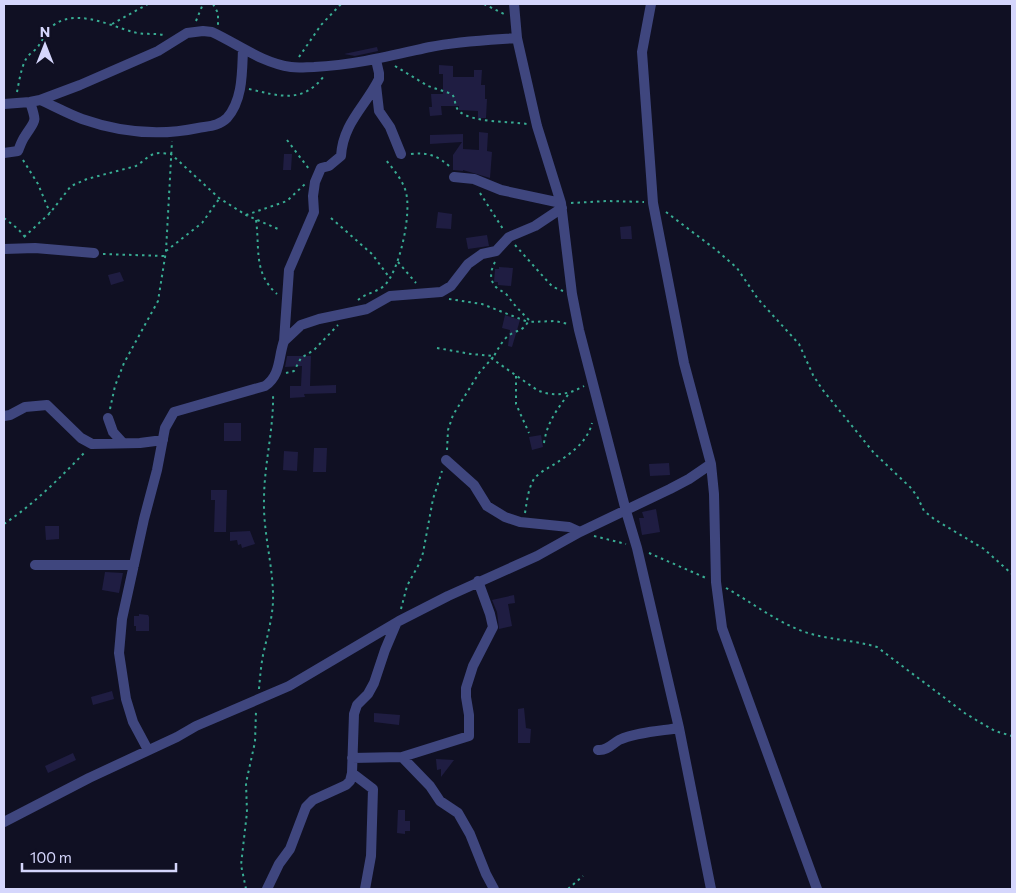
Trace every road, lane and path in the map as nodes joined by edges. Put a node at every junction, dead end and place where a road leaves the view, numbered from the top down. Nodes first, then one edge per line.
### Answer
1 (148, 4) edge
2 (203, 4) edge
3 (213, 4) edge
4 (341, 4) edge
5 (484, 4) edge
6 (514, 4) edge
7 (652, 4) edge
8 (517, 23) junction
9 (112, 24) junction
10 (183, 36) junction
11 (219, 36) junction
12 (517, 38) junction
13 (243, 49) junction
14 (380, 59) junction
15 (331, 66) junction
16 (292, 68) junction
17 (376, 85) junction
18 (241, 88) junction
19 (35, 101) junction
20 (15, 103) junction
21 (4, 104) edge
22 (537, 126) junction
23 (173, 132) junction
24 (287, 140) dead end
25 (18, 151) junction
26 (4, 153) edge
27 (420, 153) dead end
28 (171, 154) junction
29 (401, 154) dead end
30 (386, 160) dead end
31 (321, 168) junction
32 (454, 177) joint
33 (308, 182) dead end
34 (220, 198) junction
35 (653, 203) junction
36 (562, 206) junction
37 (50, 213) junction
38 (246, 215) junction
39 (4, 218) edge
40 (331, 218) dead end
41 (256, 220) junction
42 (278, 229) dead end
43 (24, 236) junction
44 (35, 248) junction
45 (4, 249) edge
46 (166, 251) junction
47 (94, 253) joint
48 (165, 256) junction
49 (497, 258) dead end
50 (398, 262) junction
51 (389, 277) junction
52 (427, 293) junction
53 (286, 302) junction
54 (348, 312) junction
55 (529, 322) junction
56 (579, 330) junction
57 (284, 341) junction
58 (437, 348) dead end
59 (494, 356) junction
60 (491, 358) junction
61 (516, 376) junction
62 (274, 378) junction
63 (592, 381) junction
64 (570, 392) junction
65 (4, 416) edge
66 (108, 418) joint
67 (593, 418) dead end
68 (529, 433) dead end
69 (162, 440) junction
70 (544, 442) dead end
71 (123, 443) junction
72 (92, 444) junction
73 (446, 460) junction
74 (711, 464) junction
75 (626, 511) junction
76 (524, 522) junction
77 (4, 524) edge
78 (580, 532) junction
79 (637, 548) junction
80 (35, 565) dead end
81 (134, 565) junction
82 (1012, 574) edge
83 (478, 581) junction
84 (716, 582) junction
85 (398, 622) junction
86 (257, 700) junction
87 (679, 728) junction
88 (1012, 736) edge
89 (148, 750) junction
90 (598, 750) dead end
91 (402, 756) junction
92 (352, 758) junction
93 (352, 773) junction
94 (4, 822) edge
95 (583, 876) dead end
96 (246, 889) edge
97 (267, 889) edge
98 (365, 889) edge
99 (494, 889) edge
100 (568, 889) edge
101 (711, 889) edge
102 (817, 889) edge

1 - 9 path
2 - 10 path
3 - 11 path
4 - 16 path
5 - 8 path
6 - 8 street
7 - 35 street
8 - 12 street
9 - 10 path
9 - 20 path
10 - 11 street
10 - 19 street
11 - 13 street
12 - 14 street
12 - 22 street
13 - 16 street
13 - 18 street
14 - 15 street
14 - 17 street
14 - 22 path
15 - 16 street
15 - 18 path
17 - 29 street
17 - 31 street
18 - 23 street
19 - 20 street
19 - 23 street
19 - 25 street
20 - 21 street
22 - 36 street
23 - 28 path
24 - 31 path
25 - 26 street
25 - 37 path
27 - 32 path
28 - 34 path
28 - 37 path
28 - 46 path
30 - 50 path
31 - 53 street
32 - 36 street
33 - 38 path
34 - 38 path
34 - 46 path
35 - 36 path
35 - 74 street
35 - 82 path
36 - 52 street
36 - 56 street
37 - 43 path
38 - 41 path
39 - 43 path
40 - 51 path
41 - 42 path
41 - 53 path
43 - 44 path
44 - 45 street
44 - 47 street
46 - 48 path
47 - 48 path
48 - 66 path
49 - 55 path
50 - 51 path
50 - 52 path
51 - 54 path
52 - 54 street
52 - 55 path
53 - 57 street
54 - 57 street
54 - 62 path
55 - 56 path
55 - 59 path
56 - 63 street
57 - 62 street
58 - 59 path
59 - 60 path
60 - 61 path
60 - 73 path
61 - 64 path
61 - 68 path
62 - 69 street
62 - 86 path
63 - 64 path
63 - 75 street
64 - 70 path
65 - 72 street
66 - 71 street
67 - 76 path
69 - 71 street
69 - 81 street
71 - 72 street
72 - 77 path
73 - 76 street
73 - 85 path
74 - 75 street
74 - 84 street
75 - 78 street
75 - 79 street
76 - 78 street
78 - 79 path
78 - 83 street
79 - 84 path
79 - 87 street
80 - 81 street
81 - 89 street
83 - 85 street
83 - 91 street
84 - 88 path
84 - 102 street
85 - 86 street
85 - 92 street
86 - 89 street
86 - 96 path
87 - 90 street
87 - 101 street
89 - 94 street
91 - 92 street
91 - 99 street
92 - 93 street
93 - 97 street
93 - 98 street
95 - 100 path

